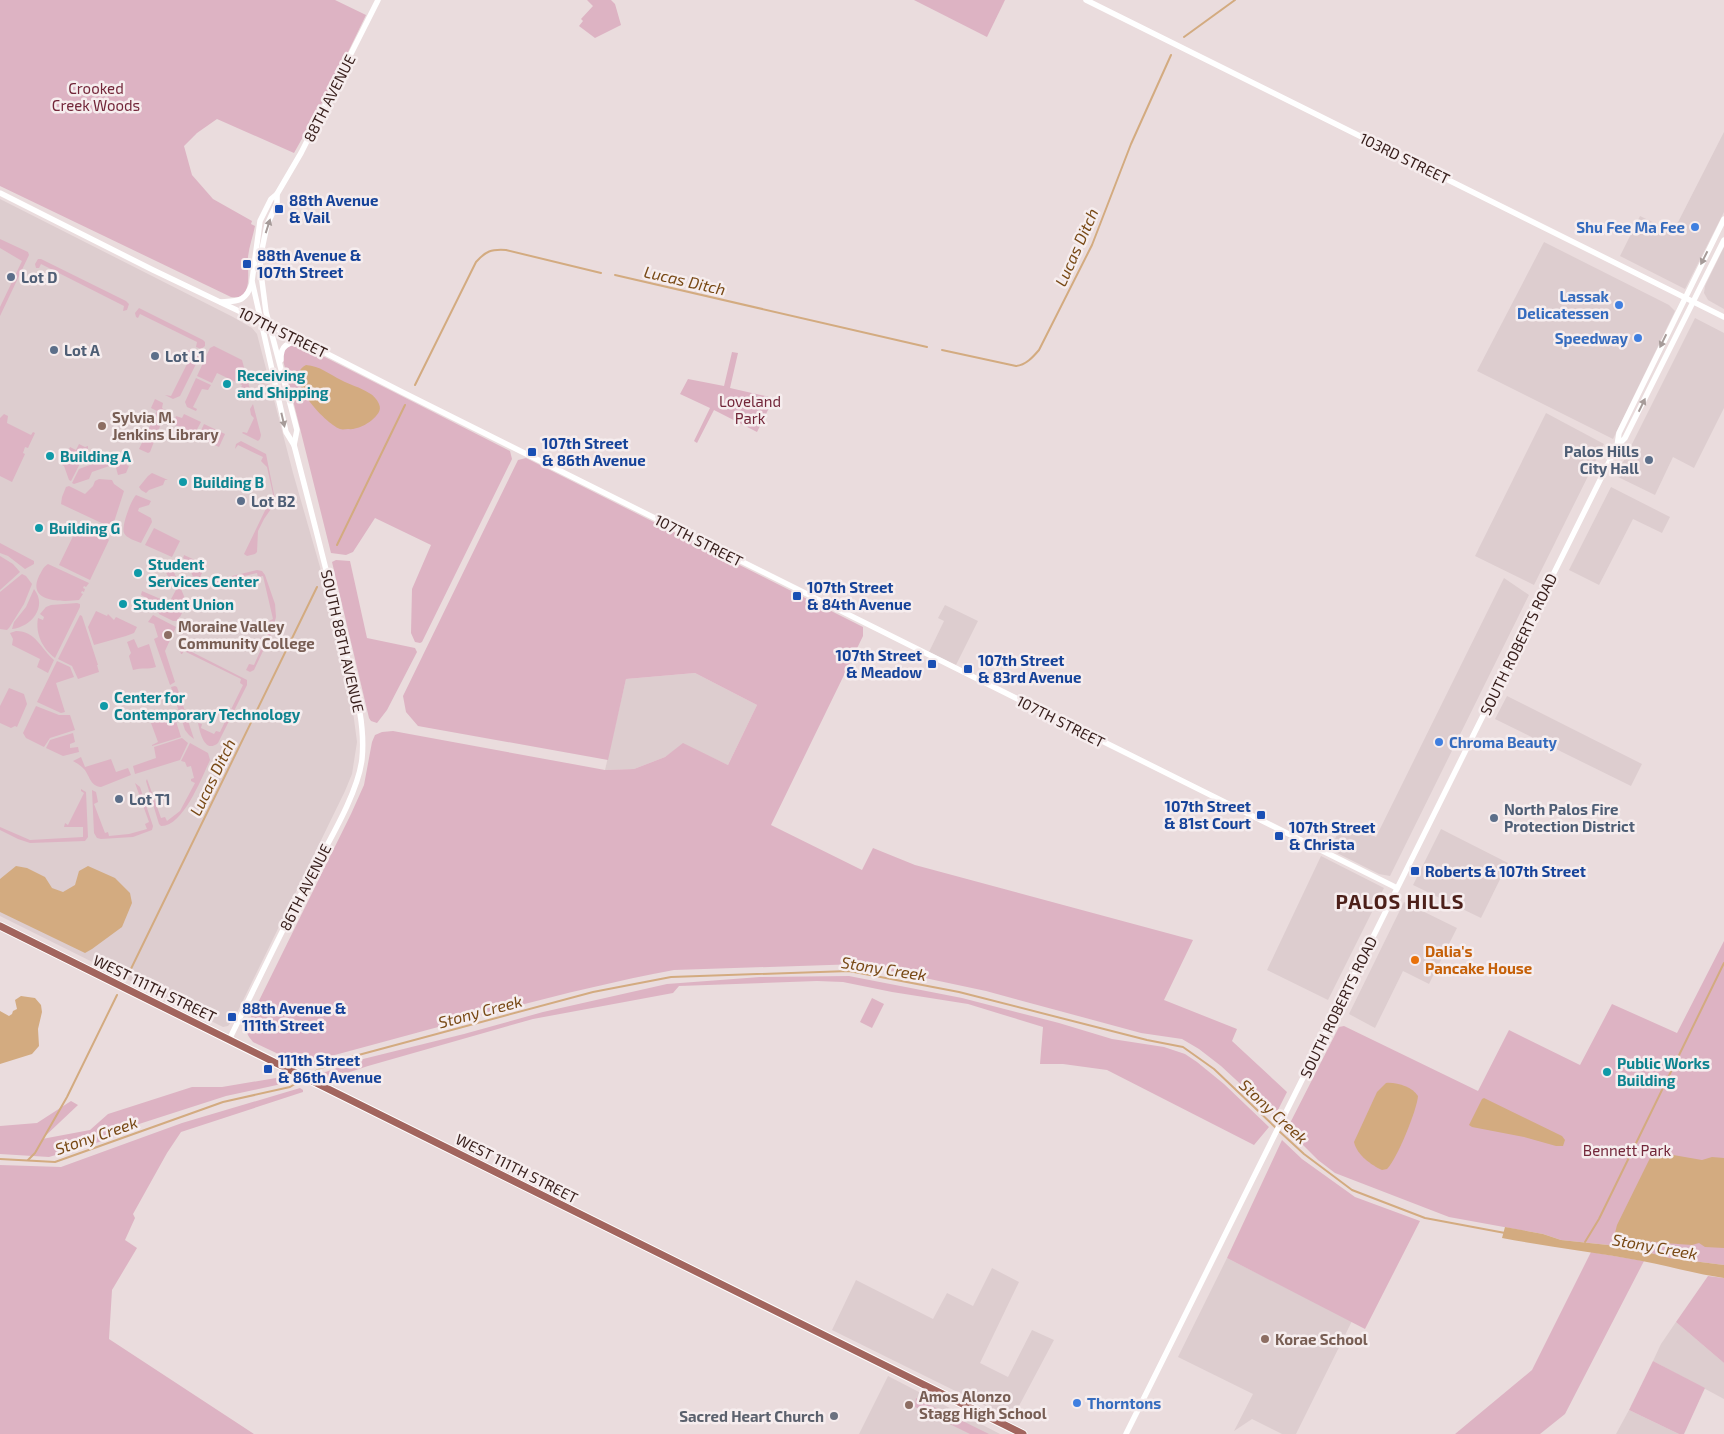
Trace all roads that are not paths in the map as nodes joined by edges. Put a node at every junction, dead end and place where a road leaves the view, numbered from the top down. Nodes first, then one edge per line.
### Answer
1 (378, 0) edge
2 (1086, 0) edge
3 (0, 193) edge
4 (277, 194) junction
5 (1724, 219) edge
6 (1724, 240) edge
7 (252, 281) junction
8 (1685, 297) junction
9 (219, 302) junction
10 (1694, 302) junction
11 (1724, 317) edge
12 (261, 321) junction
13 (269, 325) junction
14 (308, 344) junction
15 (280, 367) junction
16 (294, 445) junction
17 (1617, 446) junction
18 (363, 729) joint
19 (1397, 888) junction
20 (0, 926) edge
21 (229, 1040) junction
22 (1023, 1434) edge
23 (1126, 1434) edge

1 - 4 street, 88TH AVENUE
2 - 8 street, 103RD STREET
3 - 9 street, 107TH STREET
4 - 7 street, 88TH AVENUE
13 -> 4 street, 88TH AVENUE
5 -> 8 street, SOUTH ROBERTS ROAD
6 - 10 street, SOUTH ROBERTS ROAD
7 - 9 street
7 - 12 street, 88TH AVENUE
8 - 10 street, 103RD STREET
8 -> 17 street, SOUTH ROBERTS ROAD
9 - 12 street, 107TH STREET
10 - 11 street, 103RD STREET
17 -> 10 street, SOUTH ROBERTS ROAD
12 - 13 street, 107TH STREET
12 -> 16 street
13 - 14 street, 107TH STREET
13 - 15 street, 88TH AVENUE
14 - 15 street
14 - 19 street, 107TH STREET
15 - 16 street, 88TH AVENUE
16 - 18 street, SOUTH 88TH AVENUE
17 - 19 street, SOUTH ROBERTS ROAD
18 - 21 street, 86TH AVENUE
19 - 23 street, SOUTH ROBERTS ROAD
20 - 21 main road, WEST 111TH STREET
21 - 22 main road, WEST 111TH STREET

